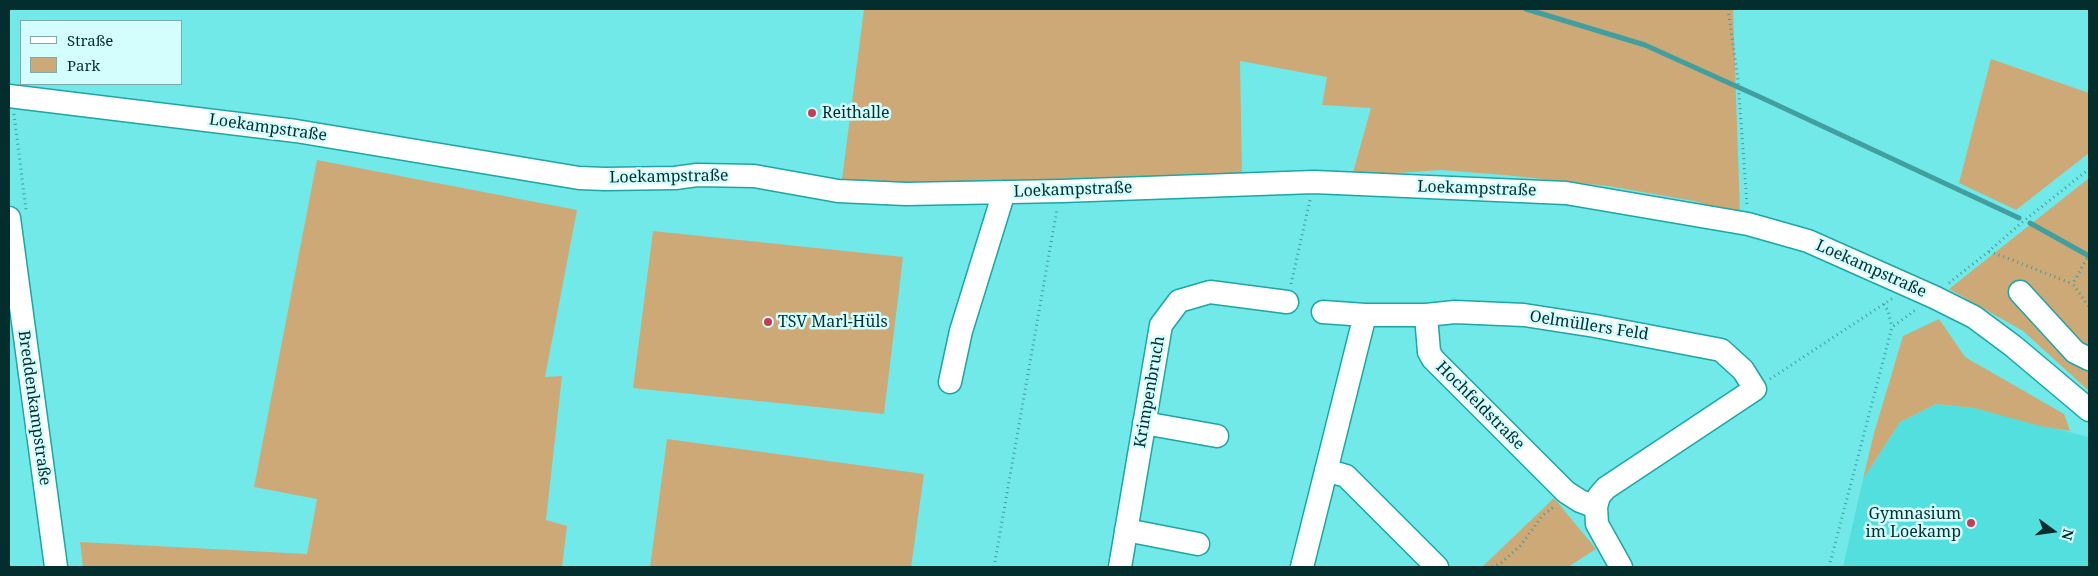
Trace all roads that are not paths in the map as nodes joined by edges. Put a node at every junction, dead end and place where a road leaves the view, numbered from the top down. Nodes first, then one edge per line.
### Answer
1 (9, 96) edge
2 (1004, 192) junction
3 (9, 218) edge
4 (2020, 292) dead end
5 (1287, 302) road end
6 (1323, 312) dead end
7 (1365, 315) junction
8 (1426, 315) junction
9 (2089, 359) edge
10 (950, 382) dead end
11 (2089, 410) edge
12 (1144, 423) junction
13 (1217, 436) dead end
14 (1326, 470) junction
15 (1596, 506) junction
16 (1126, 530) junction
17 (1198, 544) dead end
18 (56, 567) edge
19 (1120, 567) edge
20 (1302, 567) edge
21 (1437, 567) edge
22 (1621, 567) edge

1 - 2 street, Loekampstraße
2 - 10 street
2 - 11 street, Loekampstraße
3 - 18 street, Breddenkampstraße
4 - 9 street
5 - 12 street, Krimpenbruch
6 - 7 street
7 - 8 street
7 - 14 street
8 - 15 street, Hochfeldstraße
8 - 15 street, Oelmüllers Feld
12 - 13 street
12 - 16 street, Krimpenbruch
14 - 20 street
14 - 21 street
15 - 22 street
16 - 17 street
16 - 19 street, Krimpenbruch

